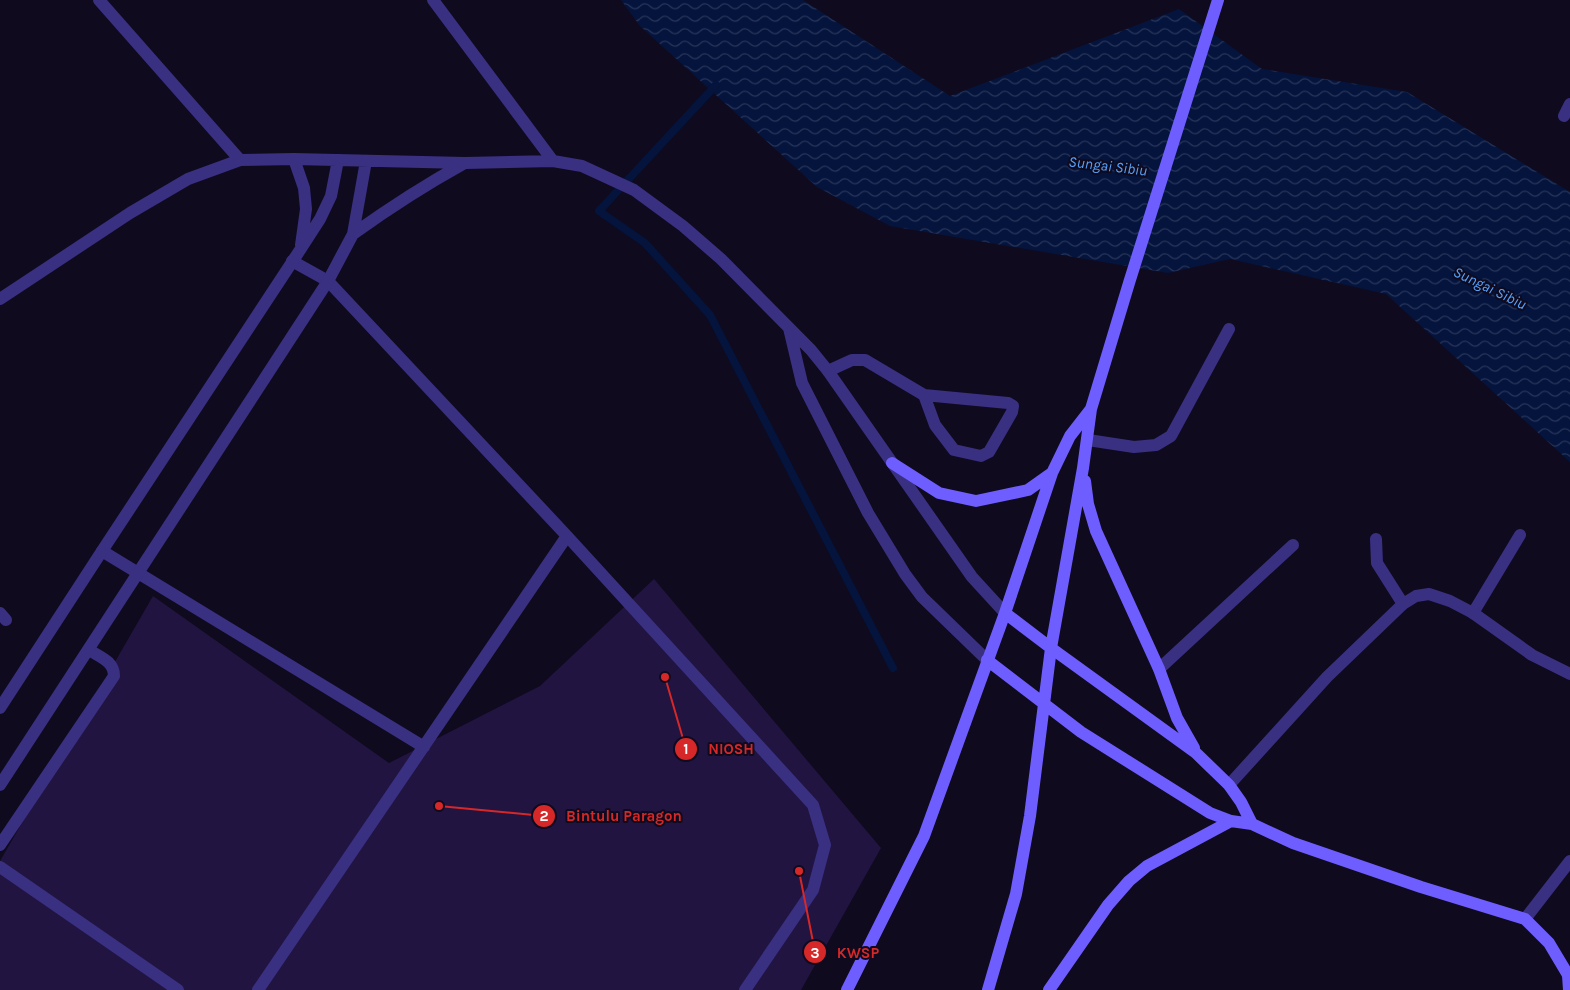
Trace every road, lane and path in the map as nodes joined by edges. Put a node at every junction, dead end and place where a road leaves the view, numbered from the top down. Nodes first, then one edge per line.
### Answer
1 (99, 0) edge
2 (437, 2) edge
3 (1217, 5) edge
4 (294, 159) junction
5 (240, 160) junction
6 (338, 160) junction
7 (366, 161) junction
8 (553, 162) junction
9 (466, 163) junction
10 (353, 234) junction
11 (300, 250) junction
12 (292, 261) junction
13 (328, 281) junction
14 (0, 299) edge
15 (789, 328) junction
16 (1229, 329) dead end
17 (828, 371) junction
18 (924, 394) junction
19 (1091, 409) junction
20 (1088, 440) junction
21 (892, 463) junction
22 (1083, 468) junction
23 (1052, 473) junction
24 (1520, 535) dead end
25 (568, 536) junction
26 (1376, 539) dead end
27 (1293, 545) dead end
28 (102, 551) junction
29 (139, 573) junction
30 (1403, 604) junction
31 (1005, 613) junction
32 (1473, 613) junction
33 (1051, 648) junction
34 (89, 650) junction
35 (987, 660) junction
36 (1159, 669) junction
37 (1570, 674) edge
38 (1044, 703) junction
39 (0, 708) edge
40 (424, 747) junction
41 (1196, 752) junction
42 (1229, 785) junction
43 (0, 786) edge
44 (1231, 821) junction
45 (1252, 824) junction
46 (0, 845) edge
47 (1570, 861) edge
48 (0, 867) edge
49 (1525, 919) junction
50 (1569, 977) edge
51 (178, 990) edge
52 (258, 990) edge
53 (745, 990) edge
54 (847, 990) edge
55 (988, 990) edge
56 (1049, 990) edge
57 (1569, 990) edge

1 - 5 street
2 - 8 street
3 - 19 main road
4 - 5 street
4 - 6 street
4 - 11 street
5 - 14 street
6 - 7 street
6 - 11 street
7 - 9 street
7 - 10 street
8 - 9 street
8 - 15 street
9 - 10 street
10 - 13 street
11 - 12 street
12 - 13 street
12 - 28 street
13 - 25 street
13 - 29 street
15 - 17 street
15 - 35 street
16 - 20 street
17 - 18 street
17 - 21 street
18 - 18 street
19 - 20 main road
19 - 23 main road
20 - 22 main road
21 - 23 main road
21 - 31 street
22 - 33 main road
22 - 36 main road
23 - 31 main road
24 - 32 street
25 - 40 street
25 - 53 street
26 - 30 street
27 - 36 street
28 - 29 street
28 - 39 street
29 - 34 street
29 - 40 street
30 - 32 street
30 - 42 street
31 - 33 main road
31 - 35 main road
32 - 37 street
33 - 38 main road
33 - 41 main road
34 - 43 street
34 - 46 street
35 - 38 main road
35 - 54 main road
36 - 41 main road
38 - 44 main road
38 - 55 main road
40 - 52 street
41 - 42 main road
42 - 45 main road
44 - 45 main road
44 - 56 main road
45 - 49 main road
47 - 49 street
48 - 51 street
49 - 50 main road
50 - 57 main road

